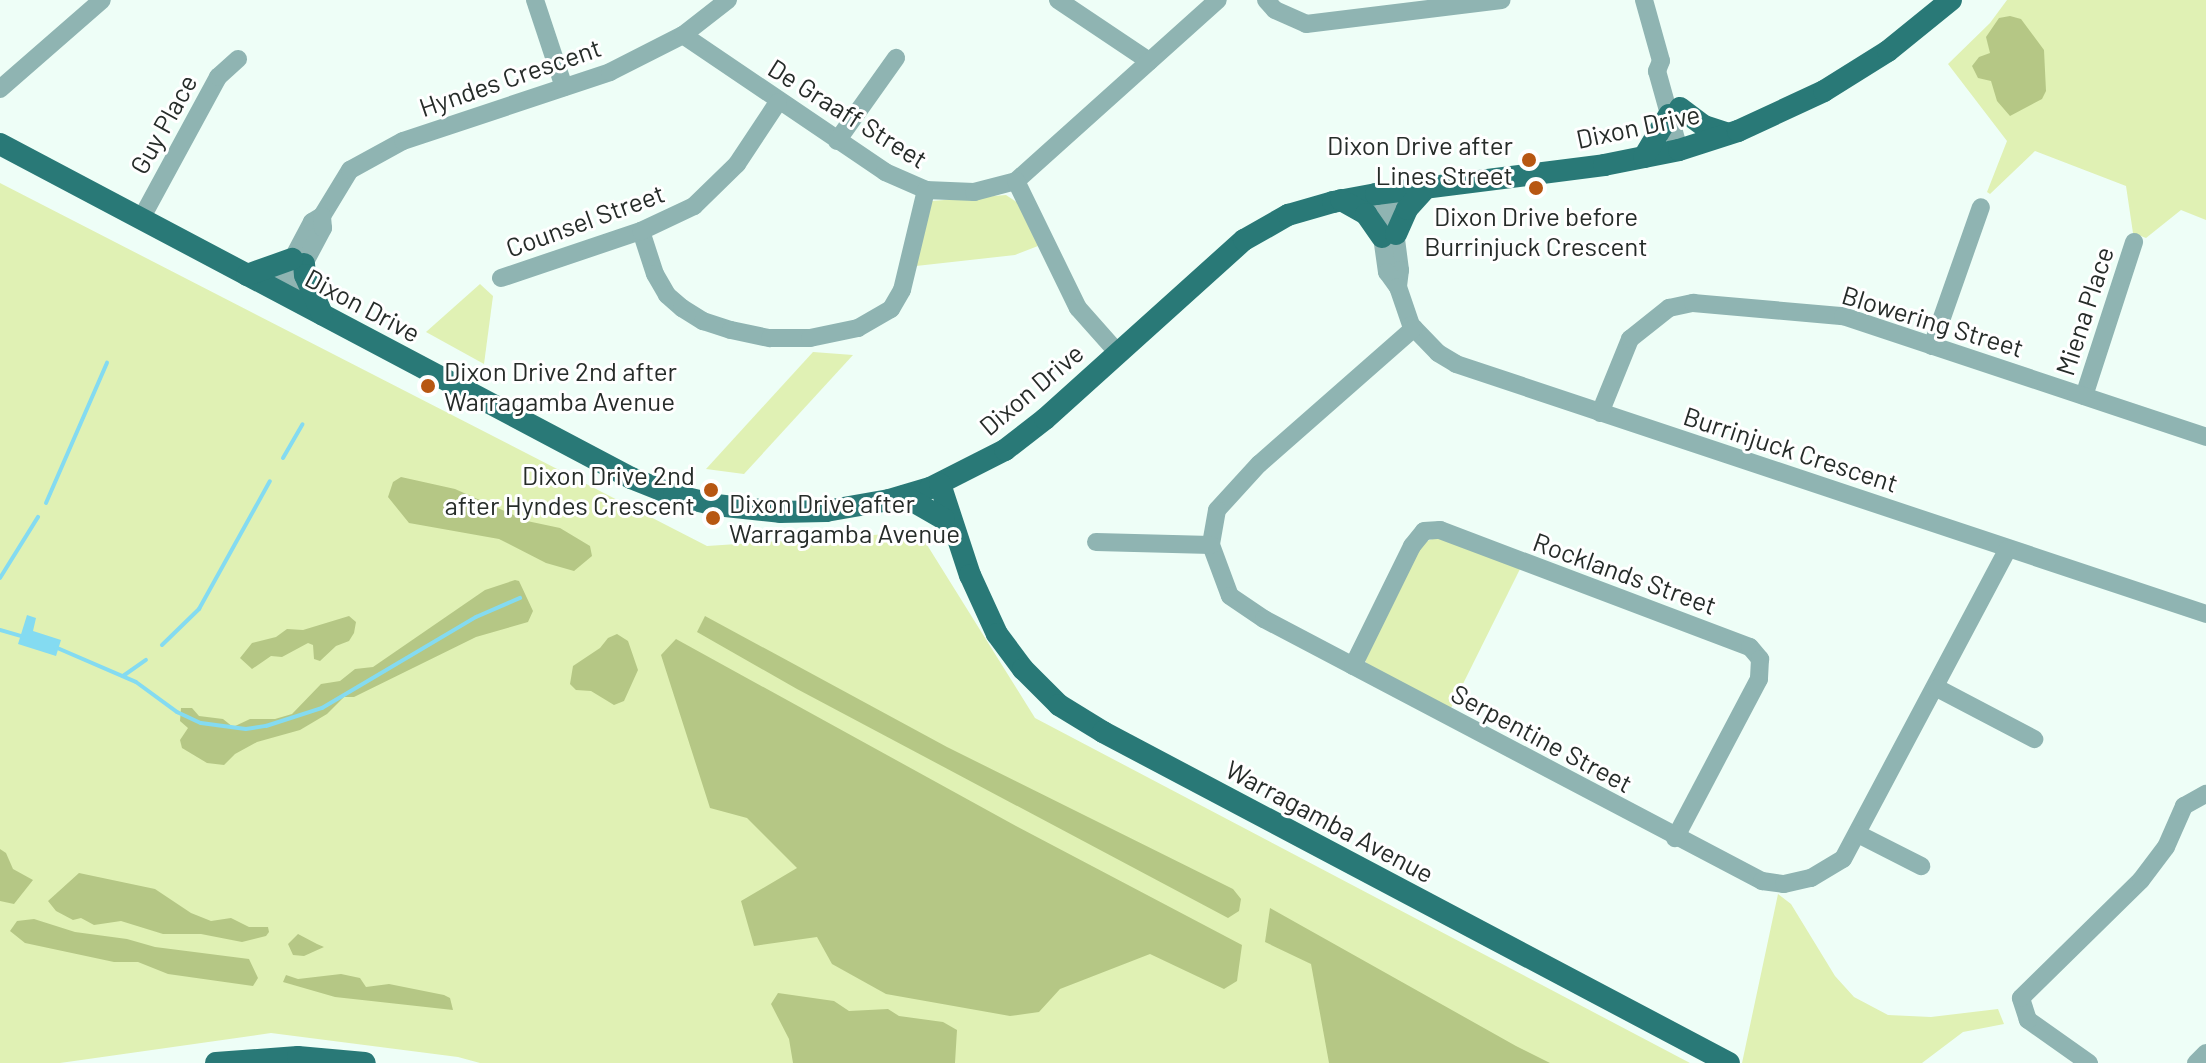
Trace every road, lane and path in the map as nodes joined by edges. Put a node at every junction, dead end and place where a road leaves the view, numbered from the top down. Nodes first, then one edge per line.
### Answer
1 (102, 0) edge
2 (535, 0) edge
3 (728, 0) edge
4 (1058, 0) edge
5 (1218, 0) edge
6 (1266, 0) edge
7 (1502, 0) edge
8 (1644, 0) edge
9 (1951, 0) edge
10 (683, 35) junction
11 (896, 58) dead end
12 (238, 59) dead end
13 (1149, 61) junction
14 (564, 87) junction
15 (0, 89) edge
16 (778, 102) junction
17 (1675, 111) junction
18 (1728, 134) junction
19 (837, 141) junction
20 (0, 144) edge
21 (1684, 148) junction
22 (1644, 157) junction
23 (1016, 181) junction
24 (1426, 188) junction
25 (926, 190) junction
26 (1383, 194) junction
27 (1341, 200) junction
28 (1981, 207) dead end
29 (141, 219) junction
30 (641, 231) junction
31 (1389, 236) junction
32 (2134, 242) dead end
33 (298, 261) junction
34 (247, 275) junction
35 (501, 278) dead end
36 (282, 293) junction
37 (322, 314) junction
38 (1414, 328) junction
39 (1932, 346) junction
40 (1117, 352) junction
41 (2084, 396) junction
42 (1600, 413) junction
43 (2206, 437) edge
44 (970, 470) junction
45 (935, 486) junction
46 (904, 496) junction
47 (948, 518) junction
48 (1096, 542) dead end
49 (1211, 545) junction
50 (2008, 549) junction
51 (2206, 594) edge
52 (2203, 613) edge
53 (1353, 666) junction
54 (1937, 688) junction
55 (2034, 739) dead end
56 (2206, 794) edge
57 (1858, 834) junction
58 (1675, 838) junction
59 (1921, 866) dead end
60 (2206, 1053) edge
61 (216, 1063) edge
62 (365, 1063) edge
63 (1729, 1063) edge
64 (2089, 1063) edge
65 (2196, 1063) edge

1 - 15 street
2 - 14 street
3 - 10 street, Hyndes Crescent
4 - 13 street
5 - 13 street, De Graaff Street
6 - 7 street
8 - 17 street
9 - 18 main road, Dixon Drive
10 - 14 street, Hyndes Crescent
10 - 16 street, De Graaff Street
11 - 19 street
12 - 29 street, Guy Place
13 - 23 street, De Graaff Street
14 - 33 street, Hyndes Crescent
16 - 19 street, De Graaff Street
16 - 30 street, Counsel Street
17 - 18 main road
17 - 21 street
17 - 22 main road
18 - 21 main road, Dixon Drive
19 - 25 street, De Graaff Street
20 - 29 main road, Dixon Drive
21 - 22 main road, Dixon Drive
22 - 24 main road, Dixon Drive
23 - 25 street, De Graaff Street
23 - 40 street
24 - 26 main road, Dixon Drive
24 - 31 main road
25 - 30 street
26 - 27 main road, Dixon Drive
26 - 31 street, Burrinjuck Crescent
27 - 31 main road
27 - 40 main road, Dixon Drive
28 - 39 street
29 - 34 main road, Dixon Drive
30 - 35 street, Counsel Street
31 - 38 street, Burrinjuck Crescent
32 - 41 street, Miena Place
33 - 34 main road
33 - 36 street, Hyndes Crescent
33 - 37 main road
34 - 36 main road, Dixon Drive
36 - 37 main road, Dixon Drive
37 - 46 main road, Dixon Drive
38 - 42 street, Burrinjuck Crescent
38 - 49 street
39 - 41 street, Blowering Street
39 - 42 street, Blowering Street
40 - 44 main road, Dixon Drive
41 - 43 street, Blowering Street
42 - 50 street, Burrinjuck Crescent
44 - 45 main road, Dixon Drive
44 - 47 main road
45 - 46 main road, Dixon Drive
45 - 47 main road, Warragamba Avenue
46 - 47 main road
47 - 63 main road, Warragamba Avenue
48 - 49 street
49 - 53 street, Serpentine Street
50 - 52 street, Burrinjuck Crescent
50 - 54 street, Serpentine Street
51 - 52 street
53 - 58 street, Serpentine Street
53 - 58 street, Rocklands Street
54 - 55 street
54 - 57 street, Serpentine Street
56 - 64 street
57 - 58 street, Serpentine Street
57 - 59 street
60 - 65 street
61 - 62 main road

